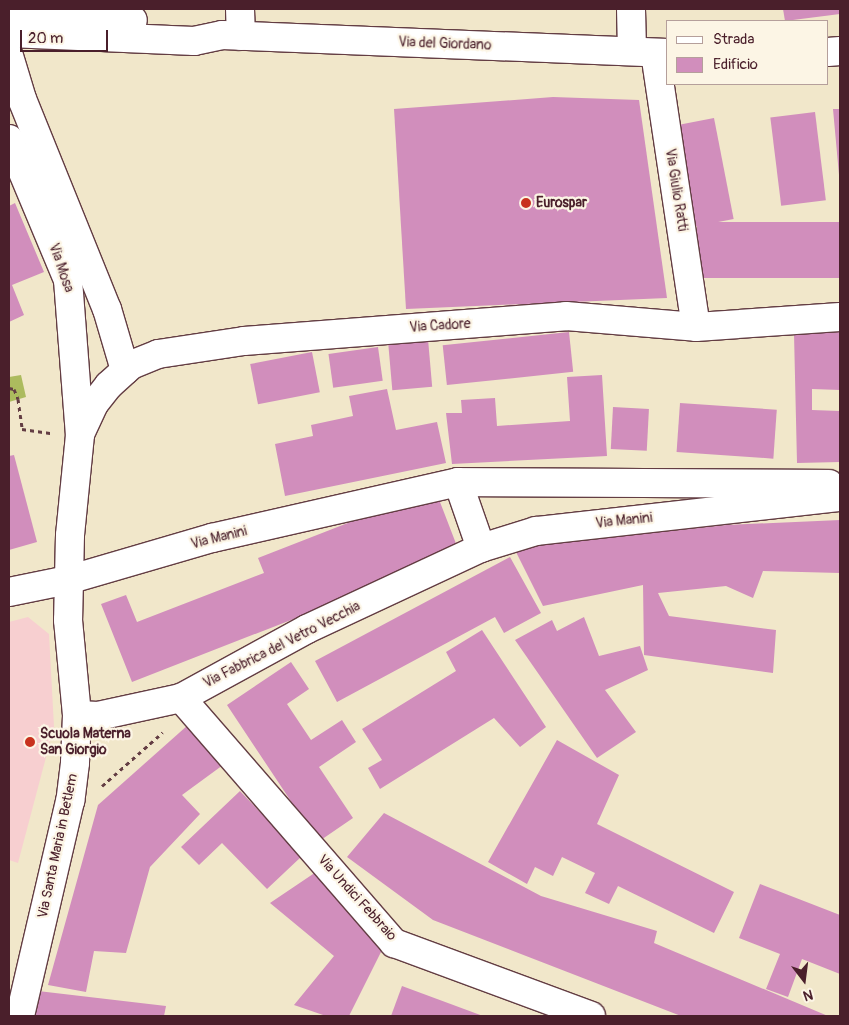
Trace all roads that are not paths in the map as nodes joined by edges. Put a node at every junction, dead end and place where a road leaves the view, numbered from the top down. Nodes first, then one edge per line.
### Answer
1 (240, 9) edge
2 (631, 9) edge
3 (9, 12) edge
4 (9, 33) edge
5 (231, 35) junction
6 (651, 52) edge
7 (9, 56) edge
8 (9, 138) edge
9 (72, 310) junction
10 (840, 317) edge
11 (696, 327) junction
12 (120, 375) junction
13 (67, 434) junction
14 (458, 482) junction
15 (840, 484) edge
16 (840, 498) edge
17 (481, 548) junction
18 (68, 580) junction
19 (9, 592) edge
20 (186, 703) junction
21 (76, 715) junction
22 (20, 1016) edge
23 (591, 1016) edge

1 - 5 street
2 - 6 street, Via Giulio Ratti
3 - 5 street, Via del Giordano
4 - 5 street, Via del Giordano
5 - 6 street, Via del Giordano
6 - 11 street, Via Giulio Ratti
7 - 12 street
8 - 9 street, Via Mosa
9 - 12 street
9 - 13 street, Via Mosa
10 - 11 street, Via Cadore
11 - 12 street, Via Cadore
12 - 13 street, Via Cadore
13 - 18 street, Via Santa Maria in Betlem
14 - 15 street, Via Manini
14 - 17 street
14 - 18 street, Via Manini
16 - 17 street, Via Manini
17 - 20 street, Via Fabbrica del Vetro Vecchia
18 - 19 street, Via Manini
18 - 21 street, Via Santa Maria in Betlem
20 - 21 street, Via Fabbrica del Vetro Vecchia
20 - 23 street, Via Undici Febbraio
21 - 22 street, Via Santa Maria in Betlem

